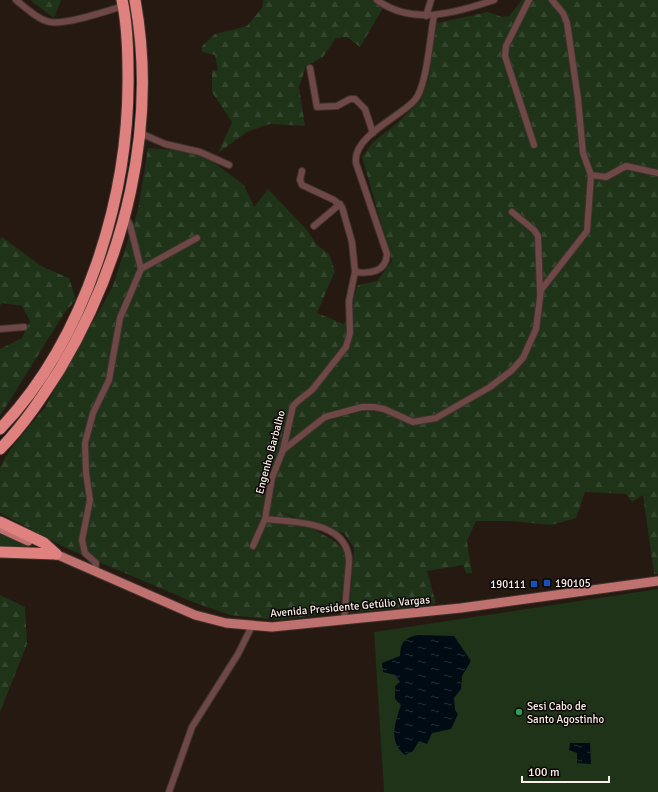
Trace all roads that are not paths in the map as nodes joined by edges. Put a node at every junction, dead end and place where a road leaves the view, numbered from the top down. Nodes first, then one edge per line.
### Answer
1 (16, 0) edge
2 (135, 0) edge
3 (377, 0) edge
4 (431, 0) edge
5 (494, 0) edge
6 (529, 0) edge
7 (552, 0) edge
8 (123, 3) edge
9 (426, 16) junction
10 (434, 16) junction
11 (310, 68) dead end
12 (140, 133) junction
13 (372, 133) junction
14 (534, 145) dead end
15 (228, 165) dead end
16 (302, 171) dead end
17 (658, 173) edge
18 (590, 175) junction
19 (340, 204) junction
20 (512, 212) dead end
21 (125, 215) junction
22 (314, 226) dead end
23 (197, 238) dead end
24 (141, 270) junction
25 (355, 272) junction
26 (540, 294) junction
27 (24, 326) dead end
28 (0, 329) edge
29 (0, 429) edge
30 (9, 440) junction
31 (0, 449) edge
32 (283, 450) junction
33 (0, 457) edge
34 (265, 519) junction
35 (0, 522) edge
36 (0, 528) edge
37 (253, 546) dead end
38 (0, 552) edge
39 (56, 554) junction
40 (95, 572) junction
41 (658, 581) edge
42 (344, 620) junction
43 (252, 626) junction
44 (169, 792) edge

1 - 8 street
2 - 12 highway
3 - 9 street
4 - 9 street
5 - 10 street
6 - 14 street
7 - 18 street
8 - 29 highway
9 - 10 street
10 - 13 street
11 - 13 street
12 - 15 street
12 - 21 highway
13 - 25 street
16 - 19 street
17 - 18 street
18 - 26 street
19 - 22 street
19 - 25 street, Engenho Barbalho
20 - 26 street
21 - 24 street
21 - 30 highway
23 - 24 street
24 - 40 street
25 - 32 street, Engenho Barbalho
26 - 32 street
27 - 28 street
30 - 31 highway
30 - 33 highway
32 - 34 street, Engenho Barbalho
34 - 37 street, Engenho Barbalho
34 - 42 street
35 - 39 highway
36 - 39 main road, Avenida Presidente Getúlio Vargas
38 - 39 highway
39 - 40 main road, Avenida Presidente Getúlio Vargas
40 - 43 main road, Avenida Presidente Getúlio Vargas
41 - 42 main road, Avenida Presidente Getúlio Vargas
42 - 43 main road, Avenida Presidente Getúlio Vargas
43 - 44 street

